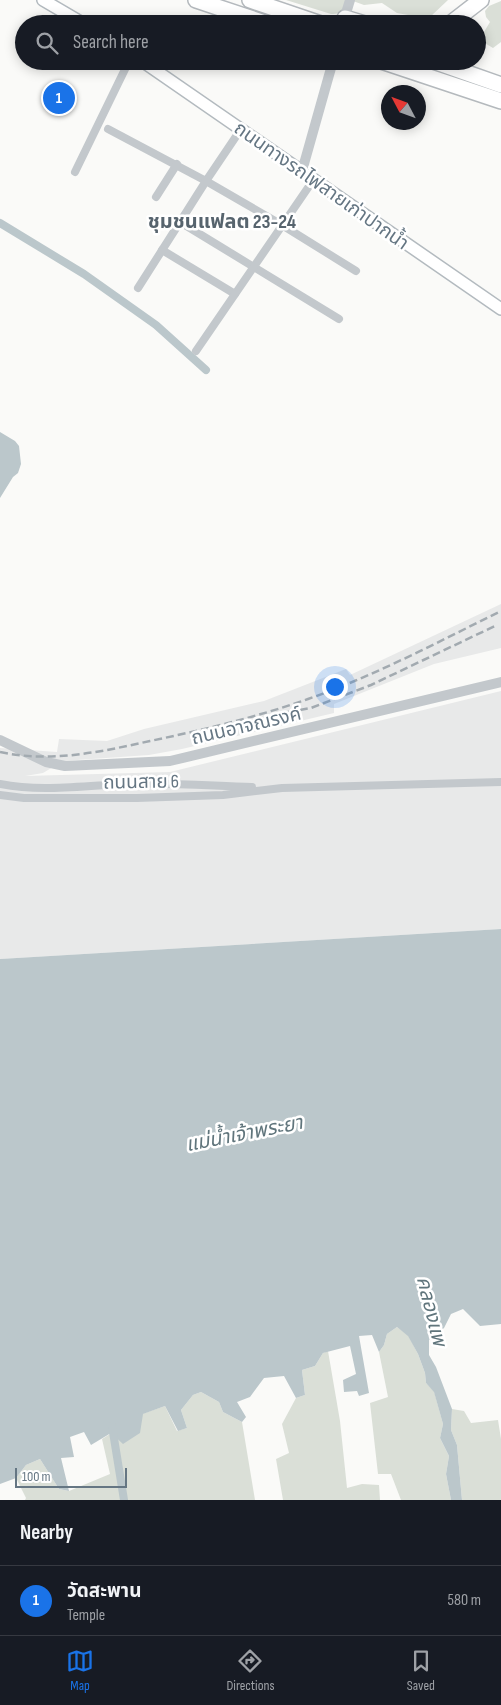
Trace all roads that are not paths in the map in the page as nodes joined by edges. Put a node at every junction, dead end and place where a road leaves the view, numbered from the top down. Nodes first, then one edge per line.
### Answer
1 (43, 0) edge
2 (196, 0) edge
3 (250, 0) edge
4 (350, 0) edge
5 (481, 0) edge
6 (69, 15) edge
7 (241, 15) edge
8 (294, 15) edge
9 (346, 15) edge
10 (462, 15) edge
11 (125, 70) edge
12 (155, 70) edge
13 (330, 70) edge
14 (408, 70) edge
15 (458, 70) edge
16 (467, 73) junction
17 (501, 76) edge
18 (501, 85) edge
19 (501, 101) edge
20 (108, 129) dead end
21 (241, 129) junction
22 (177, 164) junction
23 (75, 172) dead end
24 (302, 172) junction
25 (314, 179) junction
26 (206, 181) junction
27 (156, 197) dead end
28 (180, 222) junction
29 (282, 224) junction
30 (162, 250) junction
31 (254, 266) junction
32 (356, 271) dead end
33 (138, 288) dead end
34 (235, 294) junction
35 (501, 309) edge
36 (339, 319) dead end
37 (196, 351) dead end
38 (501, 682) edge
39 (0, 740) edge
40 (501, 782) edge
41 (0, 784) edge
42 (282, 788) junction
43 (0, 795) edge

1 - 6 main road
2 - 7 highway
3 - 8 highway
4 - 9 street
5 - 10 highway
11 - 23 street
12 - 21 main road, ถนนทางรถไฟสายเก่าปากน้ำ
13 - 24 street
14 - 19 highway
15 - 16 highway
16 - 17 highway
16 - 18 highway
20 - 22 street
21 - 24 main road, ถนนทางรถไฟสายเก่าปากน้ำ
21 - 26 street
22 - 26 street
22 - 27 street
24 - 25 main road, ถนนทางรถไฟสายเก่าปากน้ำ
25 - 29 street
25 - 35 main road, ถนนทางรถไฟสายเก่าปากน้ำ
26 - 28 street
26 - 29 street
28 - 30 street
28 - 31 street
29 - 31 street
29 - 32 street
30 - 33 street
30 - 34 street
31 - 34 street
31 - 36 street
34 - 37 street
38 - 39 street, ถนนอาจณรงค์
40 - 42 street, ถนนสาย 6
41 - 42 street, ถนนสาย 6
42 - 43 street, ถนนสาย 6

